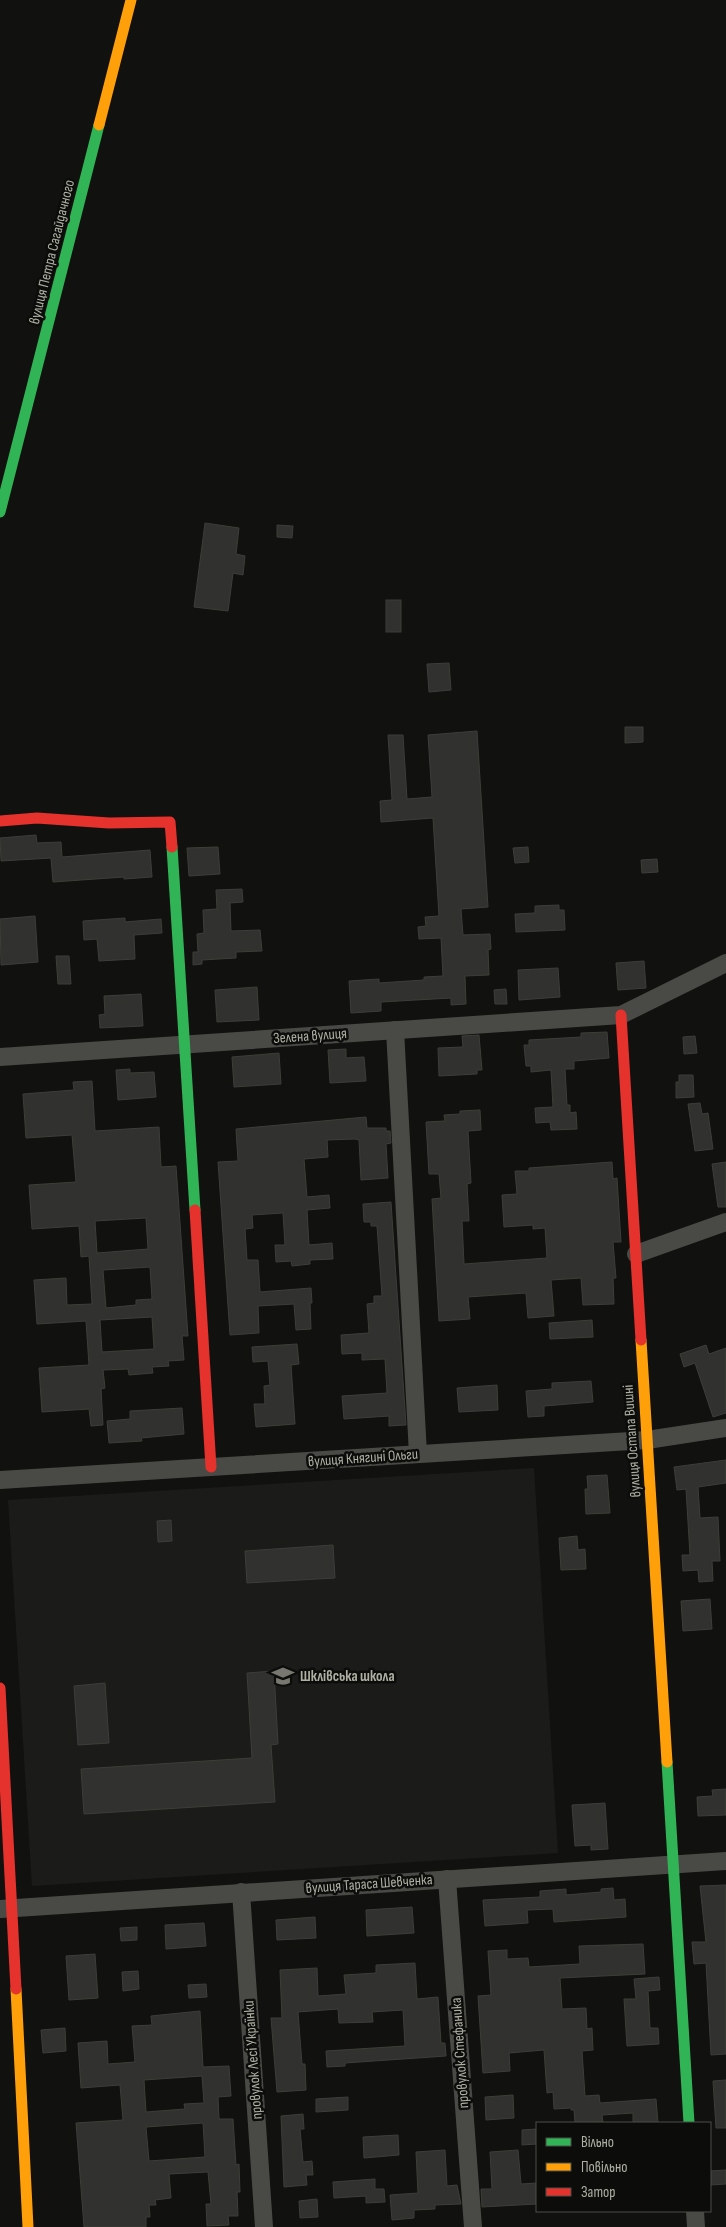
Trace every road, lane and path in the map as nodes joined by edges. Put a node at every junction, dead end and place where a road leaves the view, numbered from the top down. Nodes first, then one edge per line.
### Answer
1 (131, 0) edge
2 (0, 512) edge
3 (0, 822) edge
4 (726, 962) edge
5 (621, 1015) junction
6 (395, 1030) junction
7 (184, 1044) junction
8 (0, 1057) edge
9 (726, 1222) edge
10 (636, 1254) junction
11 (726, 1428) edge
12 (647, 1440) junction
13 (418, 1454) junction
14 (211, 1467) junction
15 (0, 1480) edge
16 (0, 1688) edge
17 (726, 1861) edge
18 (673, 1864) junction
19 (447, 1879) junction
20 (241, 1892) junction
21 (6, 1909) edge
22 (689, 2122) edge
23 (694, 2212) edge
24 (28, 2227) edge
25 (264, 2227) edge
26 (473, 2227) edge
27 (696, 2227) edge

1 - 2 street, вулиця Петра Сагайдачного
3 - 7 street
4 - 5 street
5 - 6 street, Зелена вулиця
5 - 10 street, вулиця Остапа Вишні
6 - 7 street, Зелена вулиця
6 - 13 street
7 - 8 street, Зелена вулиця
7 - 14 street
9 - 10 street
10 - 12 street, вулиця Остапа Вишні
11 - 12 street, вулиця Княгині Ольги
12 - 13 street, вулиця Княгині Ольги
12 - 18 street, вулиця Остапа Вишні
13 - 14 street, вулиця Княгині Ольги
14 - 15 street, вулиця Княгині Ольги
16 - 21 street
17 - 18 street, вулиця Тараса Шевченка
18 - 19 street, вулиця Тараса Шевченка
18 - 22 street, вулиця Остапа Вишні
19 - 20 street, вулиця Тараса Шевченка
19 - 26 street, провулок Стефаника
20 - 21 street, вулиця Тараса Шевченка
20 - 25 street, провулок Лесі Українки
21 - 24 street
23 - 27 street

